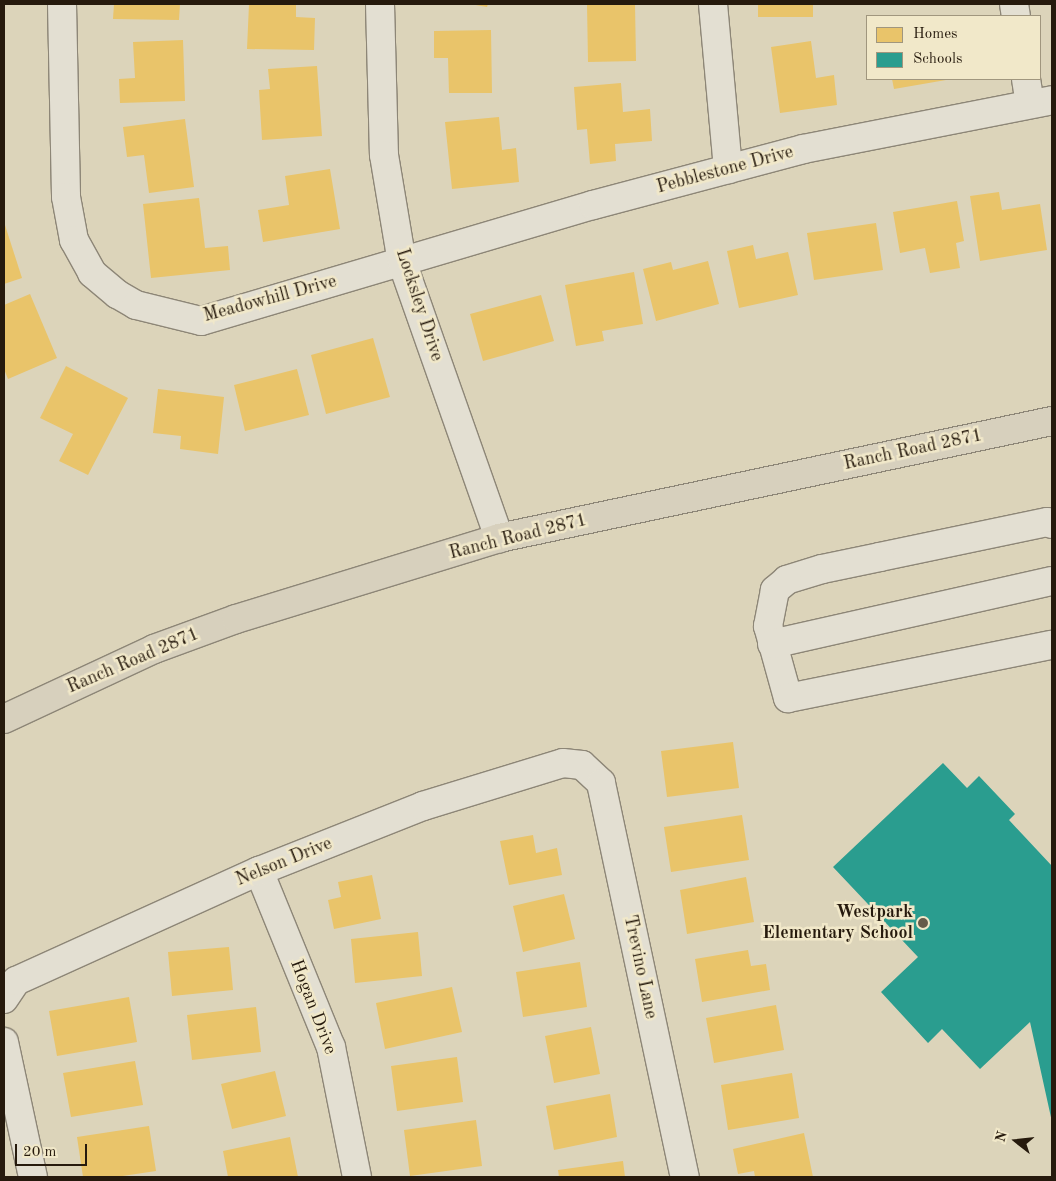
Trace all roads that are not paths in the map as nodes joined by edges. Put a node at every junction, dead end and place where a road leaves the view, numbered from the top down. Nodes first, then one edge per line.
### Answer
1 (62, 4) edge
2 (380, 4) edge
3 (713, 4) edge
4 (1036, 94) edge
5 (728, 169) junction
6 (402, 262) junction
7 (1052, 421) edge
8 (1052, 524) edge
9 (499, 538) junction
10 (1052, 581) edge
11 (772, 644) junction
12 (1052, 645) edge
13 (4, 719) edge
14 (582, 764) joint
15 (259, 871) junction
16 (4, 999) edge
17 (4, 1042) edge
18 (33, 1177) edge
19 (357, 1177) edge
20 (685, 1177) edge

1 - 6 street, Meadowhill Drive
2 - 6 street, Locksley Drive
3 - 5 street
4 - 5 street, Pebblestone Drive
5 - 6 street, Pebblestone Drive
6 - 9 street, Locksley Drive
7 - 9 main road, Ranch Road 2871
8 - 11 street
9 - 13 main road, Ranch Road 2871
10 - 11 street
11 - 12 street
14 - 15 street, Nelson Drive
14 - 20 street, Trevino Lane
15 - 16 street, Nelson Drive
15 - 19 street, Hogan Drive
17 - 18 street

